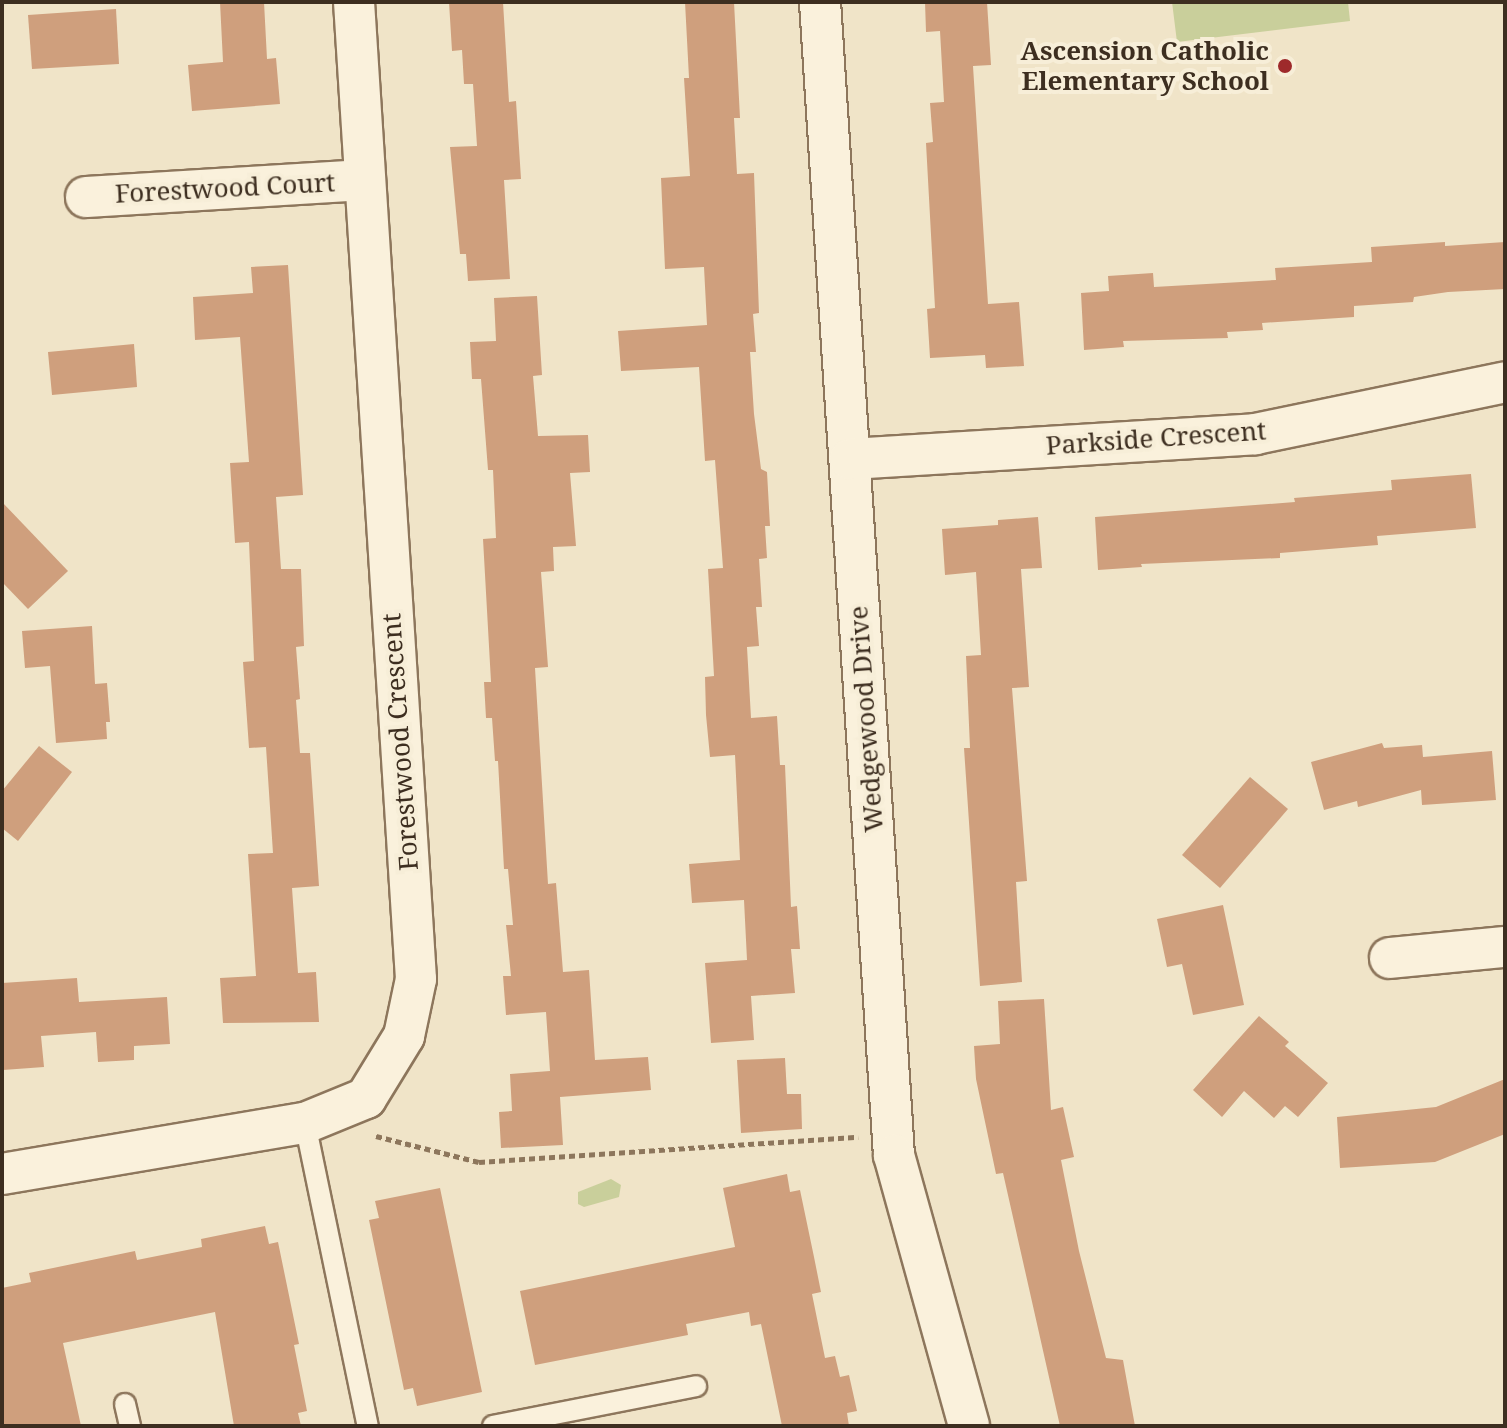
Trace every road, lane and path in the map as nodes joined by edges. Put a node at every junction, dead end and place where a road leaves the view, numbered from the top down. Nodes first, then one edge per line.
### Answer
1 (354, 2) edge
2 (820, 2) edge
3 (364, 180) junction
4 (86, 197) dead end
5 (1505, 382) edge
6 (850, 459) junction
7 (1505, 947) edge
8 (1390, 958) dead end
9 (342, 1107) junction
10 (305, 1123) junction
11 (892, 1135) junction
12 (2, 1174) edge
13 (696, 1386) dead end
14 (125, 1404) dead end
15 (130, 1426) edge
16 (368, 1426) edge
17 (493, 1426) edge
18 (969, 1426) edge

1 - 3 street, Forestwood Crescent
2 - 6 street, Wedgewood Drive
3 - 4 street, Forestwood Court
3 - 9 street, Forestwood Crescent
5 - 6 street, Parkside Crescent
6 - 11 street, Wedgewood Drive
7 - 8 street
9 - 10 street, Forestwood Crescent
9 - 11 path
10 - 12 street, Forestwood Crescent
10 - 16 lane
11 - 18 street, Wedgewood Drive
13 - 17 lane
14 - 15 lane

